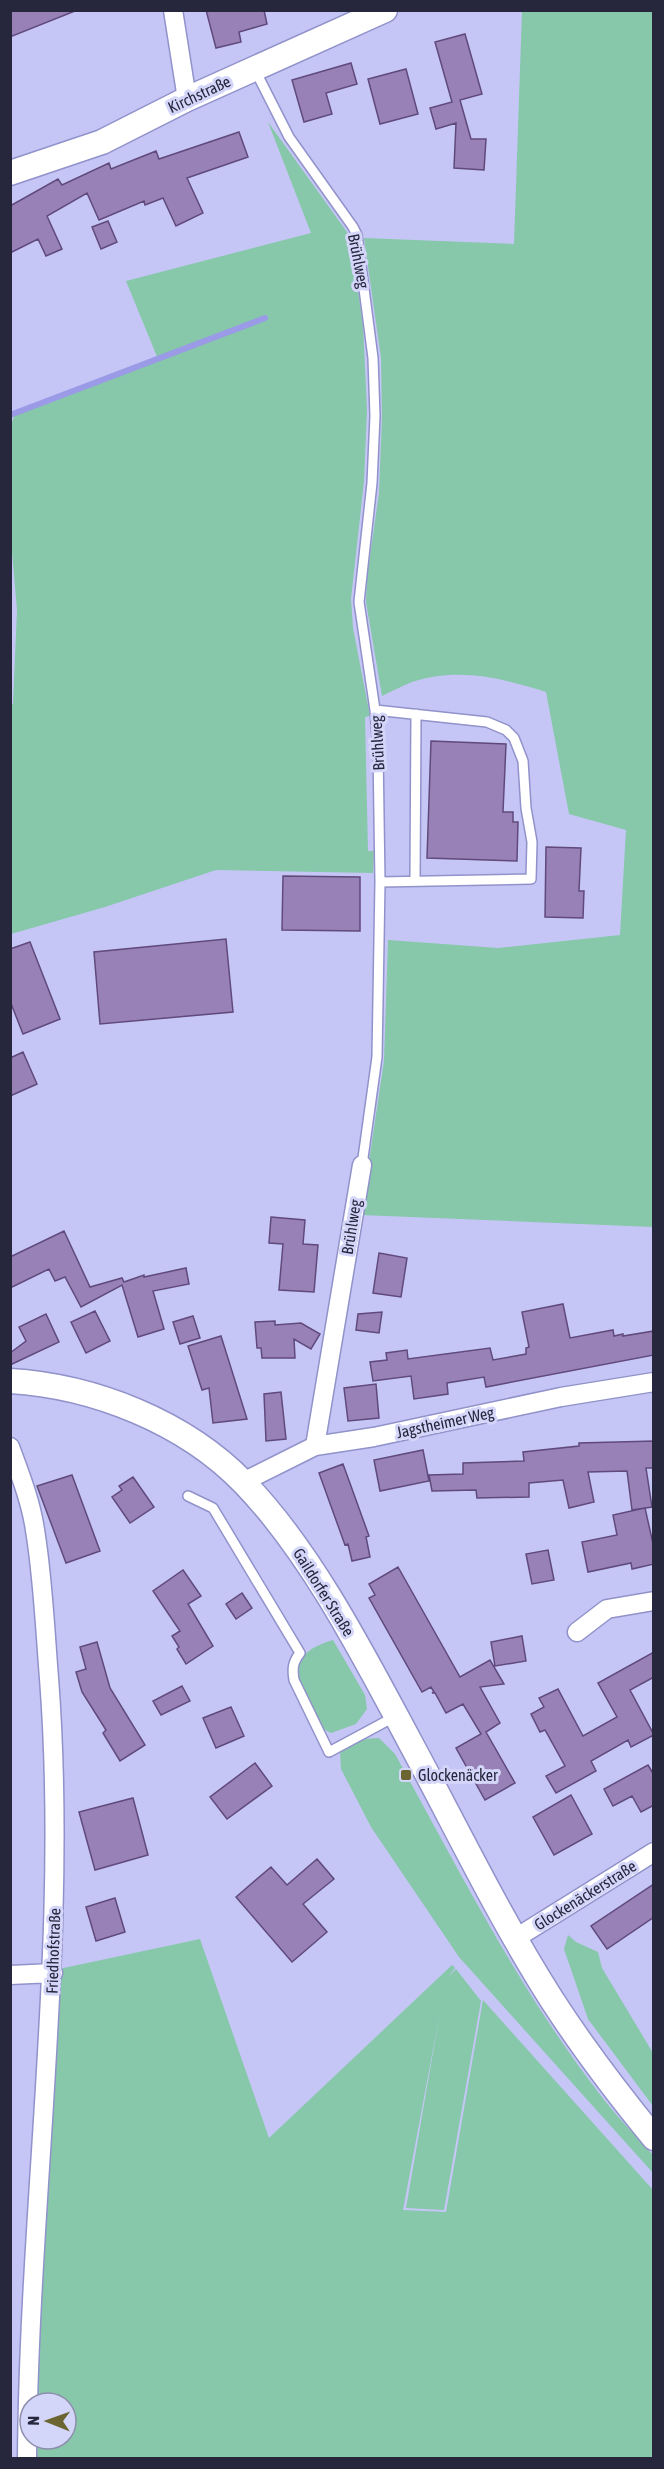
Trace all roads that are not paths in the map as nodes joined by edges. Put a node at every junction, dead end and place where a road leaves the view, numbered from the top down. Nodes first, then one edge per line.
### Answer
1 (173, 10) edge
2 (385, 10) edge
3 (255, 68) junction
4 (187, 99) junction
5 (10, 173) edge
6 (375, 710) junction
7 (416, 714) junction
8 (414, 881) junction
9 (380, 882) junction
10 (362, 1165) joint
11 (10, 1381) edge
12 (654, 1382) edge
13 (315, 1446) junction
14 (10, 1447) edge
15 (243, 1482) junction
16 (188, 1496) dead end
17 (654, 1601) edge
18 (577, 1632) dead end
19 (396, 1715) junction
20 (654, 1852) edge
21 (516, 1938) junction
22 (53, 1973) junction
23 (10, 1975) edge
24 (654, 2138) edge
25 (27, 2458) edge

1 - 4 street
2 - 3 main road, Kirchstraße
3 - 4 main road, Kirchstraße
3 - 6 lane, Brühlweg
4 - 5 main road, Kirchstraße
6 - 7 lane
6 - 9 lane, Brühlweg
7 - 8 lane
7 - 8 lane
8 - 9 lane
9 - 10 lane, Brühlweg
10 - 13 street, Brühlweg
11 - 15 main road, Gaildorfer Straße
12 - 13 street, Jagstheimer Weg
13 - 15 street, Jagstheimer Weg
14 - 22 street, Friedhofstraße
15 - 19 main road, Gaildorfer Straße
16 - 19 lane
17 - 18 street
19 - 21 main road, Gaildorfer Straße
20 - 21 street, Glockenäckerstraße
21 - 24 main road, Gaildorfer Straße
22 - 23 street
22 - 25 street, Friedhofstraße

